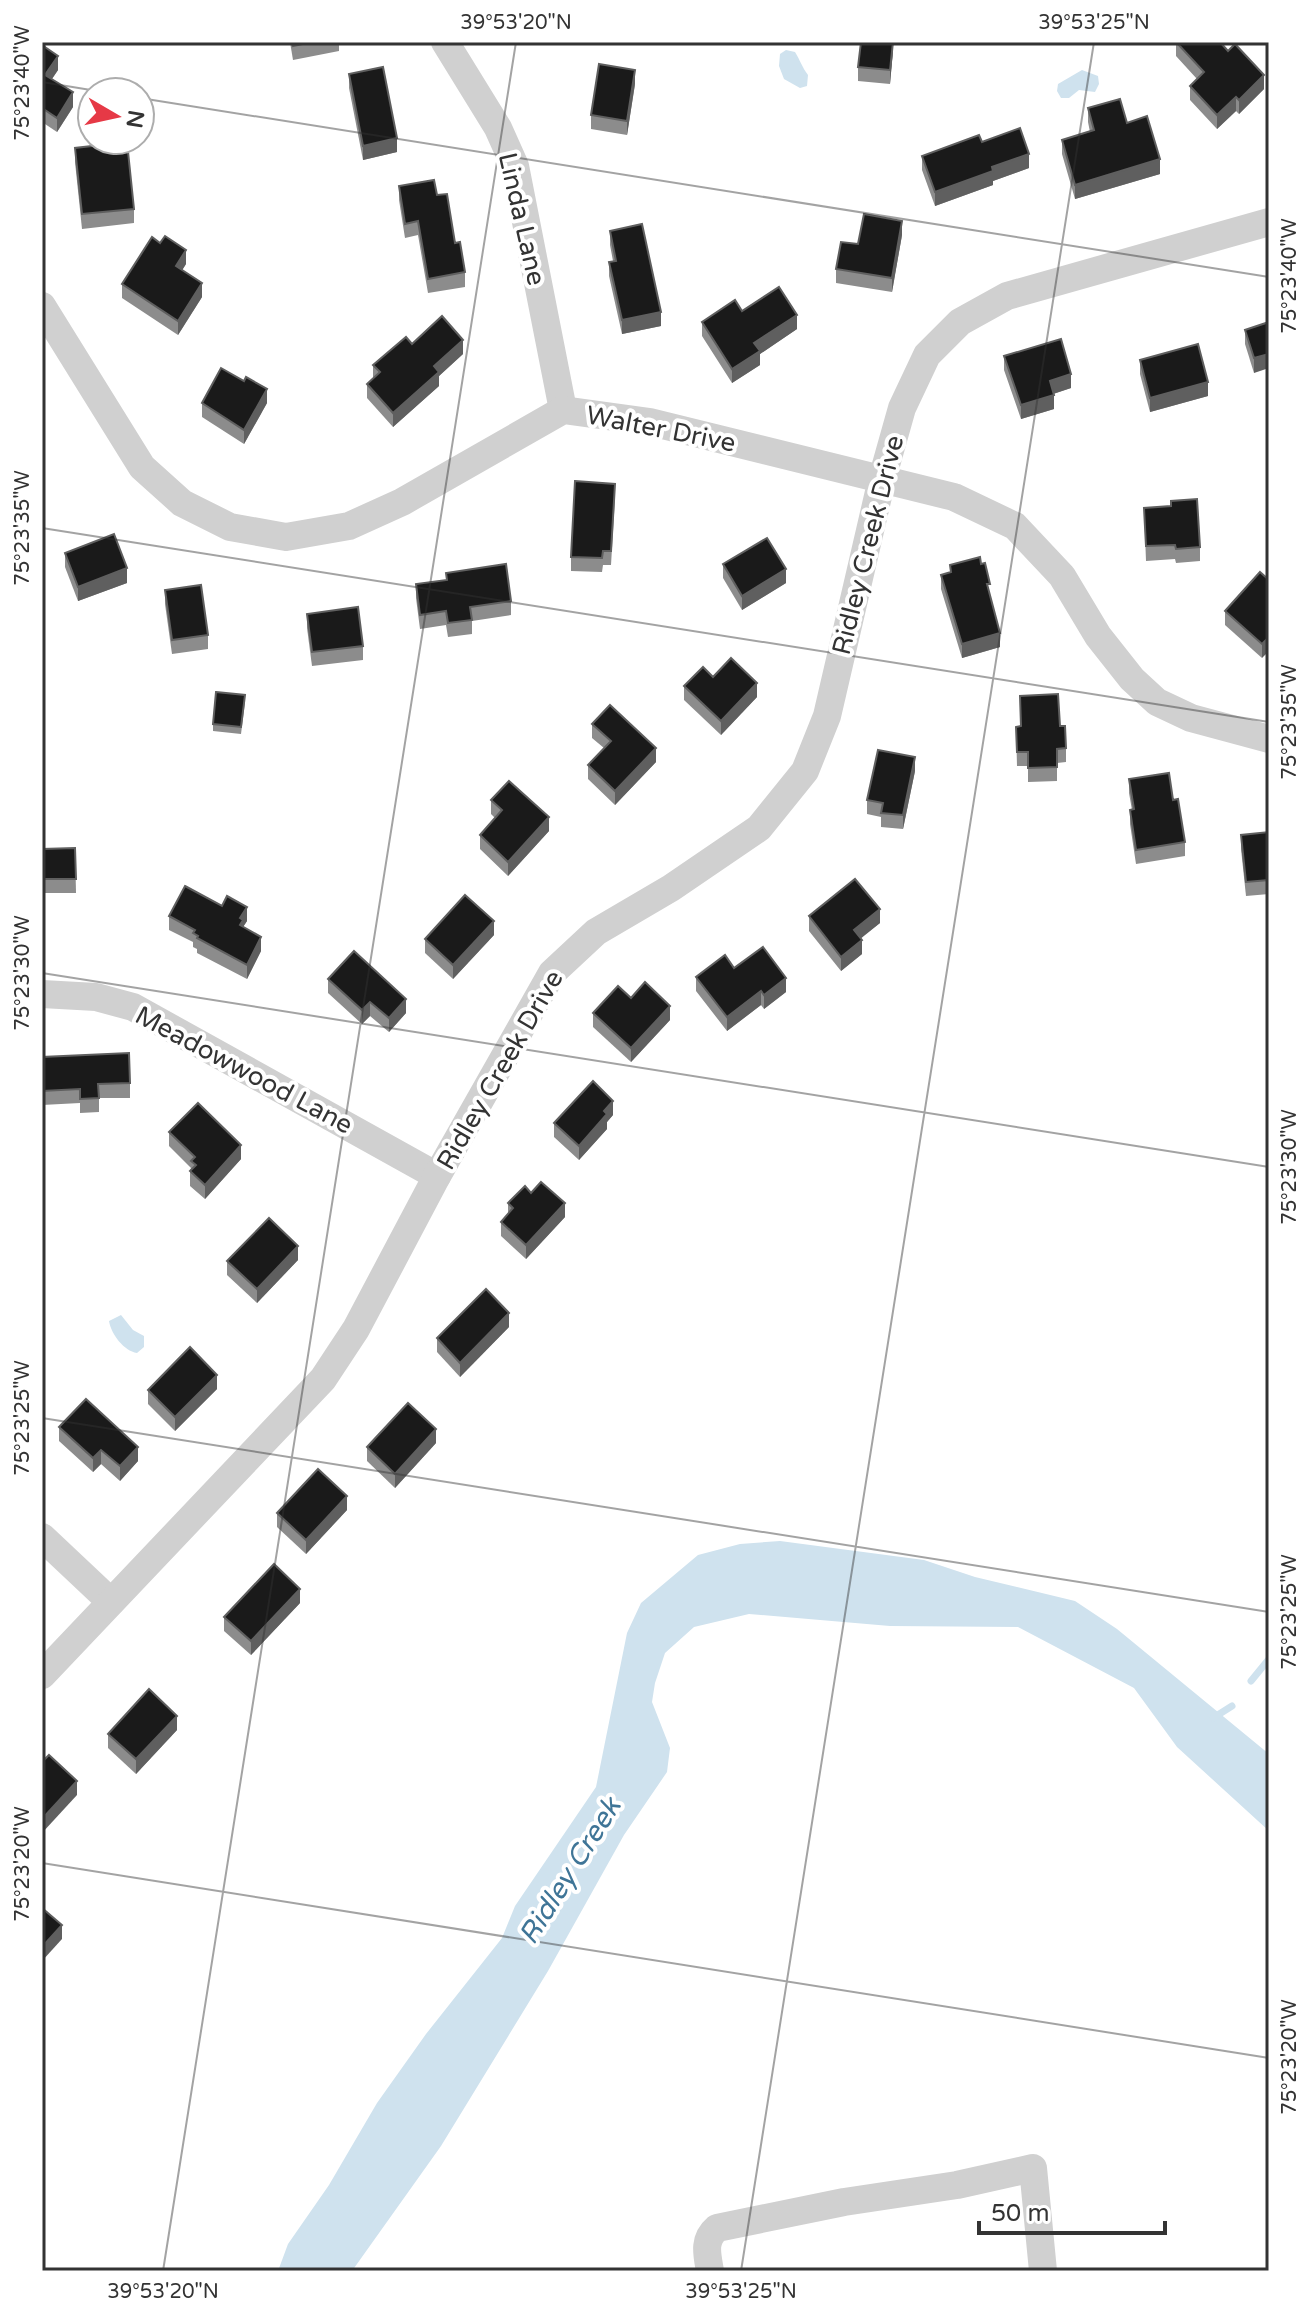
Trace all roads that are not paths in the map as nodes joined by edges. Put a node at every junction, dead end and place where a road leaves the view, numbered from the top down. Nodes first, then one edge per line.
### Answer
1 (445, 42) edge
2 (1269, 222) edge
3 (42, 306) edge
4 (563, 410) junction
5 (882, 479) junction
6 (1269, 739) edge
7 (42, 994) edge
8 (437, 1176) junction
9 (42, 1537) edge
10 (111, 1602) junction
11 (42, 1675) edge
12 (710, 2271) edge
13 (1043, 2271) edge

1 - 4 street, Linda Lane
2 - 5 street, Ridley Creek Drive
3 - 4 street, Walter Drive
4 - 5 street, Walter Drive
5 - 6 street, Walter Drive
5 - 8 street, Ridley Creek Drive
7 - 8 street, Meadowwood Lane
8 - 10 street, Ridley Creek Drive
9 - 10 street
10 - 11 street, Ridley Creek Drive
12 - 13 street

